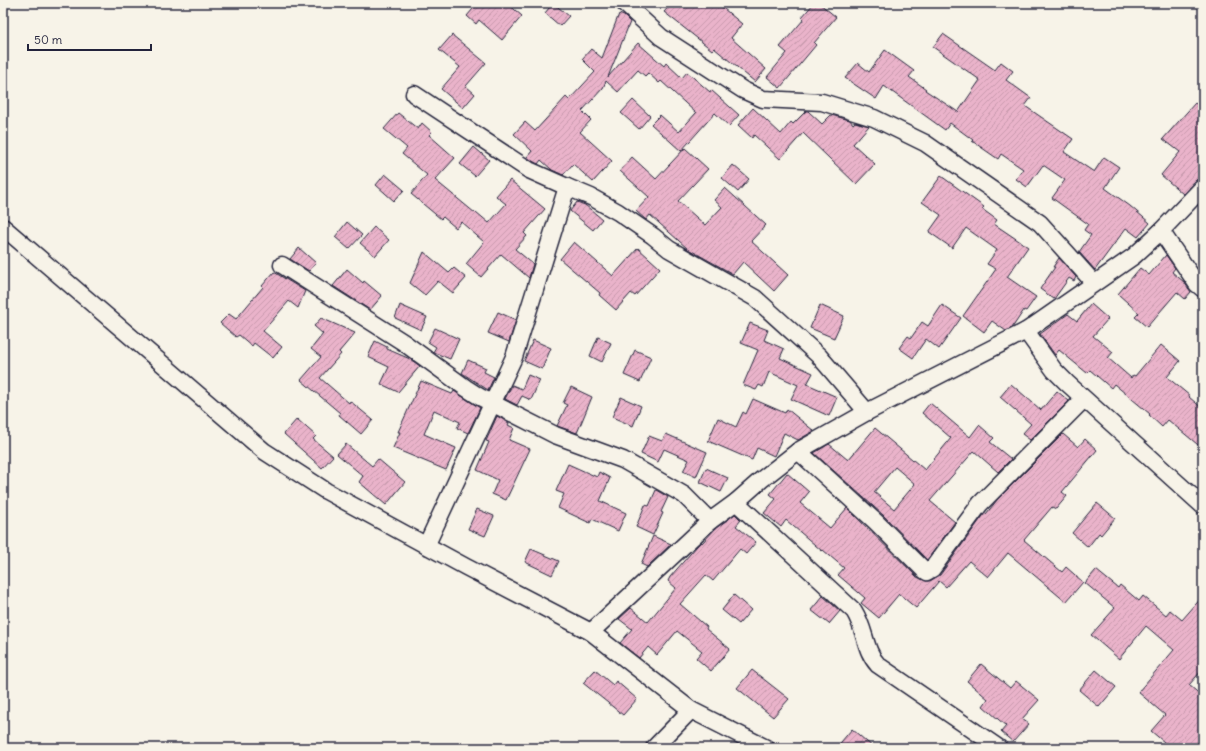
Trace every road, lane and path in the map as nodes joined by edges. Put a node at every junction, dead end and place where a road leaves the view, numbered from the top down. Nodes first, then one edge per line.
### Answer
1 (624, 3) edge
2 (414, 94) dead end
3 (1203, 187) edge
4 (567, 188) junction
5 (3, 227) edge
6 (1161, 231) junction
7 (282, 265) dead end
8 (1094, 283) junction
9 (1203, 289) edge
10 (1026, 331) junction
11 (1084, 399) junction
12 (493, 403) junction
13 (867, 412) junction
14 (798, 451) junction
15 (736, 502) junction
16 (1203, 506) edge
17 (710, 521) junction
18 (426, 546) junction
19 (591, 632) junction
20 (691, 710) junction
21 (654, 748) edge
22 (766, 748) edge
23 (999, 748) edge

1 - 8 street
2 - 4 street
3 - 6 street
4 - 12 street
4 - 13 street
5 - 18 street
6 - 8 street
6 - 9 street
7 - 12 street
8 - 10 street
10 - 11 street
10 - 13 street
11 - 14 street
11 - 16 street
12 - 17 street
12 - 18 street
13 - 14 street
14 - 15 street
15 - 17 street
15 - 23 street
17 - 19 street
18 - 19 street
19 - 20 street
20 - 21 street
20 - 22 street

